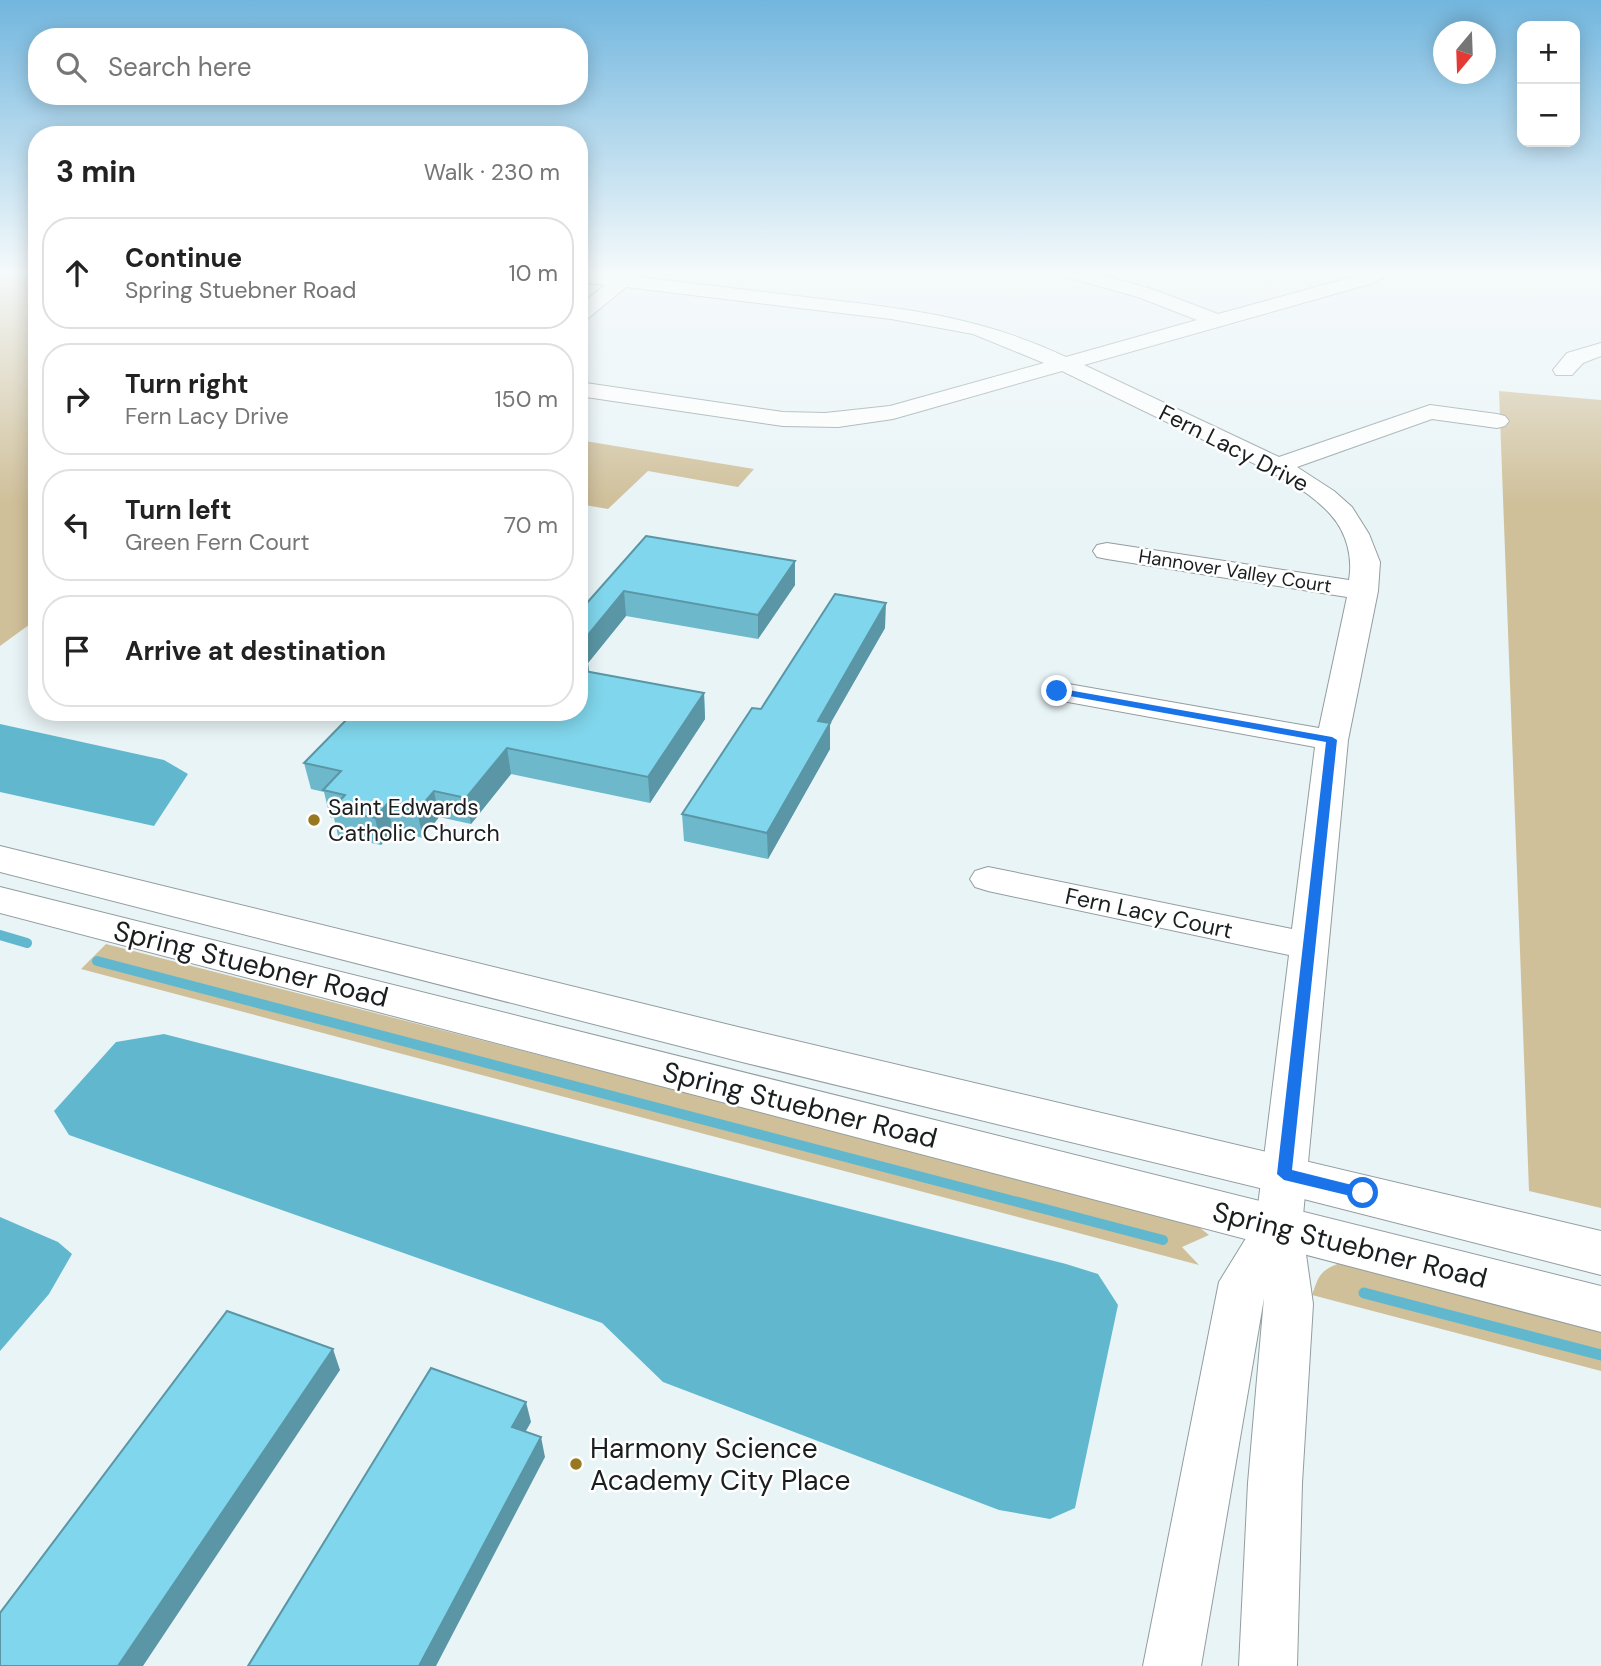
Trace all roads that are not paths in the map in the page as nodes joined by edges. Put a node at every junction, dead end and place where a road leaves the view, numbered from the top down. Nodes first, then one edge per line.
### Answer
1 (1029, 348) edge
2 (1123, 348) edge
3 (1601, 349) edge
4 (1063, 365) junction
5 (1564, 370) dead end
6 (588, 390) edge
7 (730, 391) dead end
8 (713, 409) junction
9 (1497, 421) dead end
10 (1278, 466) junction
11 (1107, 551) dead end
12 (1364, 591) junction
13 (1057, 691) dead end
14 (1332, 740) junction
15 (0, 859) edge
16 (988, 879) dead end
17 (136, 893) junction
18 (0, 900) edge
19 (102, 925) junction
20 (1309, 946) junction
21 (732, 1065) junction
22 (1284, 1174) junction
23 (1279, 1226) junction
24 (1601, 1253) edge
25 (1601, 1309) edge
26 (1172, 1666) edge
27 (1268, 1666) edge

1 - 4 street, Fern Lacy Drive
2 - 4 street
3 - 5 street
4 - 8 street
4 - 10 street, Fern Lacy Drive
6 - 8 street
7 - 8 street
9 - 10 street
10 - 12 street, Fern Lacy Drive
11 - 12 street, Hannover Valley Court
12 - 14 street, Fern Lacy Drive
13 - 14 street
14 - 20 street, Fern Lacy Drive
15 - 17 main road, Spring Stuebner Road
16 - 20 street, Fern Lacy Court
17 - 19 main road
17 - 21 main road, Spring Stuebner Road
18 - 19 main road, Spring Stuebner Road
19 - 21 main road, Spring Stuebner Road
20 - 22 street, Fern Lacy Drive
21 - 22 main road, Spring Stuebner Road
21 - 23 main road, Spring Stuebner Road
22 - 23 street, Fern Lacy Drive
22 - 24 main road, Spring Stuebner Road
23 - 25 main road, Spring Stuebner Road
23 - 26 street
23 - 27 street

